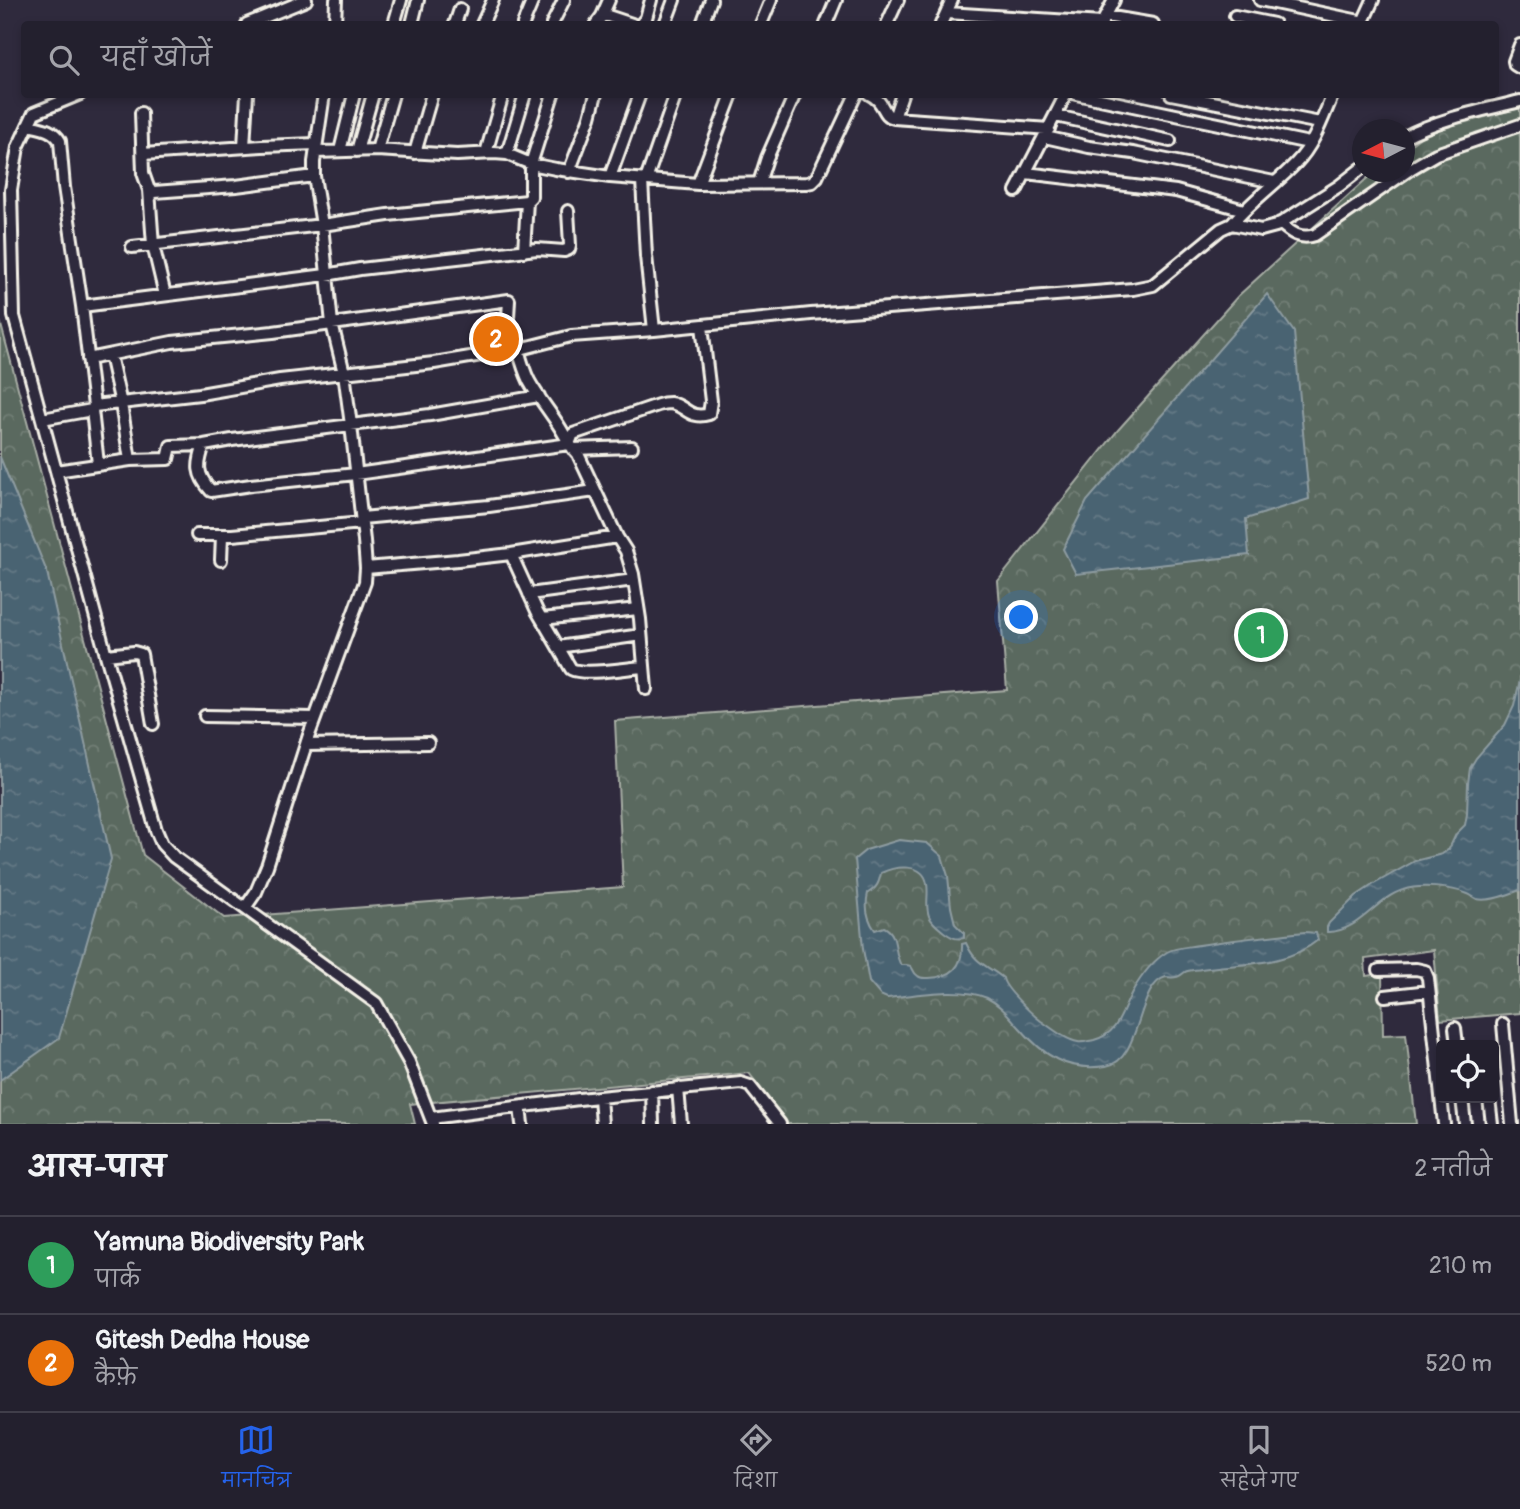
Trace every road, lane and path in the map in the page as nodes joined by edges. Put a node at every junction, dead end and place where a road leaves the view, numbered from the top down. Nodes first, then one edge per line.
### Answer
1 (306, 0) edge
2 (337, 0) edge
3 (401, 0) edge
4 (418, 0) edge
5 (493, 0) edge
6 (533, 0) edge
7 (564, 0) edge
8 (609, 0) edge
9 (651, 0) edge
10 (674, 0) edge
11 (711, 0) edge
12 (771, 0) edge
13 (836, 0) edge
14 (898, 0) edge
15 (952, 0) edge
16 (1114, 0) edge
17 (1260, 0) edge
18 (1373, 0) edge
19 (460, 9) dead end
20 (947, 13) junction
21 (1235, 16) dead end
22 (599, 20) edge
23 (254, 21) edge
24 (335, 21) edge
25 (395, 21) edge
26 (413, 21) edge
27 (456, 21) edge
28 (483, 21) edge
29 (524, 21) edge
30 (554, 21) edge
31 (623, 21) edge
32 (643, 21) edge
33 (666, 21) edge
34 (703, 21) edge
35 (762, 21) edge
36 (827, 21) edge
37 (888, 21) edge
38 (943, 21) edge
39 (1103, 21) edge
40 (1259, 21) edge
41 (1354, 21) edge
42 (1364, 21) edge
43 (1520, 45) edge
44 (1520, 68) edge
45 (70, 98) edge
46 (247, 98) edge
47 (323, 98) edge
48 (353, 98) edge
49 (372, 98) edge
50 (392, 98) edge
51 (431, 98) edge
52 (502, 98) edge
53 (524, 98) edge
54 (551, 98) edge
55 (595, 98) edge
56 (639, 98) edge
57 (675, 98) edge
58 (731, 98) edge
59 (793, 98) edge
60 (854, 98) edge
61 (875, 98) edge
62 (901, 98) edge
63 (1064, 98) edge
64 (1095, 98) edge
65 (1192, 98) edge
66 (1331, 98) edge
67 (1520, 101) edge
68 (141, 113) dead end
69 (1056, 116) junction
70 (894, 118) junction
71 (1320, 123) junction
72 (28, 125) junction
73 (1520, 125) edge
74 (1415, 131) edge
75 (1047, 133) junction
76 (1170, 141) dead end
77 (1309, 144) junction
78 (244, 147) junction
79 (316, 148) junction
80 (377, 150) junction
81 (340, 151) junction
82 (357, 151) junction
83 (415, 153) junction
84 (486, 153) junction
85 (143, 154) junction
86 (507, 154) junction
87 (531, 164) junction
88 (569, 172) junction
89 (1026, 173) junction
90 (314, 176) junction
91 (1352, 176) edge
92 (610, 177) junction
93 (644, 180) junction
94 (1274, 182) junction
95 (760, 183) junction
96 (698, 184) junction
97 (149, 190) junction
98 (1016, 191) dead end
99 (527, 201) junction
100 (1244, 210) junction
101 (568, 211) dead end
102 (1280, 223) junction
103 (1232, 224) junction
104 (321, 225) junction
105 (153, 245) junction
106 (132, 247) dead end
107 (524, 251) junction
108 (326, 275) junction
109 (165, 295) junction
110 (82, 306) junction
111 (332, 324) junction
112 (702, 326) junction
113 (654, 331) junction
114 (512, 350) junction
115 (110, 355) junction
116 (88, 359) junction
117 (344, 373) junction
118 (539, 396) junction
119 (121, 404) junction
120 (93, 408) junction
121 (41, 418) junction
122 (351, 425) junction
123 (204, 444) junction
124 (571, 446) junction
125 (632, 447) dead end
126 (130, 460) junction
127 (98, 464) junction
128 (56, 471) junction
129 (356, 474) junction
130 (595, 491) junction
131 (362, 520) junction
132 (197, 535) dead end
133 (222, 535) junction
134 (617, 537) junction
135 (511, 554) junction
136 (221, 560) dead end
137 (366, 568) junction
138 (634, 580) junction
139 (529, 594) junction
140 (638, 608) junction
141 (542, 619) junction
142 (641, 635) junction
143 (558, 647) junction
144 (106, 655) junction
145 (644, 667) junction
146 (646, 689) dead end
147 (205, 716) dead end
148 (315, 718) junction
149 (153, 723) dead end
150 (428, 743) dead end
151 (306, 745) junction
152 (245, 908) junction
153 (1379, 970) dead end
154 (1429, 991) junction
155 (1385, 996) dead end
156 (1503, 1024) dead end
157 (1455, 1028) dead end
158 (1456, 1040) edge
159 (1520, 1059) edge
160 (1506, 1060) junction
161 (1514, 1084) edge
162 (678, 1088) junction
163 (652, 1091) junction
164 (600, 1097) junction
165 (1463, 1103) edge
166 (1490, 1103) edge
167 (520, 1107) junction
168 (1515, 1107) edge
169 (432, 1121) edge
170 (522, 1124) edge
171 (602, 1124) edge
172 (653, 1124) edge
173 (681, 1124) edge
174 (780, 1124) edge
175 (1444, 1124) edge
176 (1465, 1124) edge
177 (1492, 1124) edge
178 (1513, 1124) edge

1 - 23 street
2 - 24 street
3 - 25 street
4 - 26 street
5 - 28 street
6 - 29 street
7 - 30 street
8 - 22 street
9 - 32 street
10 - 33 street
11 - 34 street
12 - 35 street
13 - 36 street
14 - 37 street
15 - 20 street
16 - 39 street
17 - 41 street
18 - 42 street
19 - 27 street
20 - 38 street
20 - 39 street
21 - 40 street
22 - 31 street
43 - 44 street
45 - 72 street
46 - 78 street
47 - 79 street
48 - 81 street
49 - 82 street
50 - 80 street
51 - 83 street
52 - 84 street
53 - 86 street
54 - 87 street
55 - 88 street
56 - 92 street
57 - 93 street
58 - 96 street
59 - 95 street
60 - 95 street
61 - 70 street
62 - 70 street
63 - 69 street
64 - 77 street
65 - 71 street
66 - 71 street
67 - 74 street
68 - 85 street
69 - 75 street
69 - 76 street
70 - 75 street
71 - 77 street
72 - 110 street
72 - 121 street
73 - 102 street
75 - 89 street
75 - 94 street
77 - 94 street
78 - 79 street
78 - 85 street
79 - 81 street
79 - 90 street
80 - 82 street
80 - 83 street
81 - 82 street
83 - 84 street
84 - 86 street
85 - 97 street
86 - 87 street
87 - 88 street
87 - 99 street
88 - 92 street
89 - 98 street
89 - 100 street
90 - 97 street
90 - 104 street
91 - 102 street
92 - 93 street
93 - 96 street
93 - 113 street
94 - 100 street
95 - 96 street
97 - 105 street
99 - 104 street
99 - 107 street
100 - 103 street
101 - 107 street
102 - 103 street
103 - 112 street
104 - 105 street
104 - 108 street
105 - 106 street
105 - 109 street
107 - 108 street
108 - 109 street
108 - 111 street
109 - 110 street
110 - 116 street
111 - 114 street
111 - 115 street
111 - 117 street
112 - 113 street
112 - 124 street
113 - 114 street
114 - 117 street
114 - 118 street
115 - 116 street
115 - 119 street
116 - 120 street
117 - 119 street
117 - 122 street
118 - 122 street
118 - 124 street
119 - 120 street
119 - 126 street
120 - 121 street
120 - 127 street
121 - 128 street
122 - 123 street
122 - 129 street
123 - 126 street
123 - 129 street
124 - 125 street
124 - 129 street
124 - 130 street
126 - 127 street
127 - 128 street
128 - 144 street
129 - 131 street
130 - 131 street
130 - 134 street
131 - 133 street
131 - 137 street
132 - 133 street
133 - 136 street
134 - 135 street
134 - 138 street
135 - 137 street
135 - 139 street
137 - 148 street
138 - 139 street
138 - 140 street
139 - 141 street
140 - 141 street
140 - 142 street
141 - 143 street
142 - 143 street
142 - 145 street
143 - 145 street
144 - 149 street
144 - 152 street
145 - 146 street
147 - 148 street
148 - 151 street
150 - 151 street
151 - 152 street
152 - 169 street
153 - 154 street
154 - 155 street
154 - 175 street
156 - 160 street
157 - 158 street
159 - 160 street
160 - 161 street
161 - 168 street
162 - 163 street
162 - 173 street
162 - 174 street
163 - 164 street
163 - 172 street
164 - 167 street
164 - 171 street
165 - 176 street
166 - 177 street
167 - 169 street
167 - 170 street
168 - 178 street

